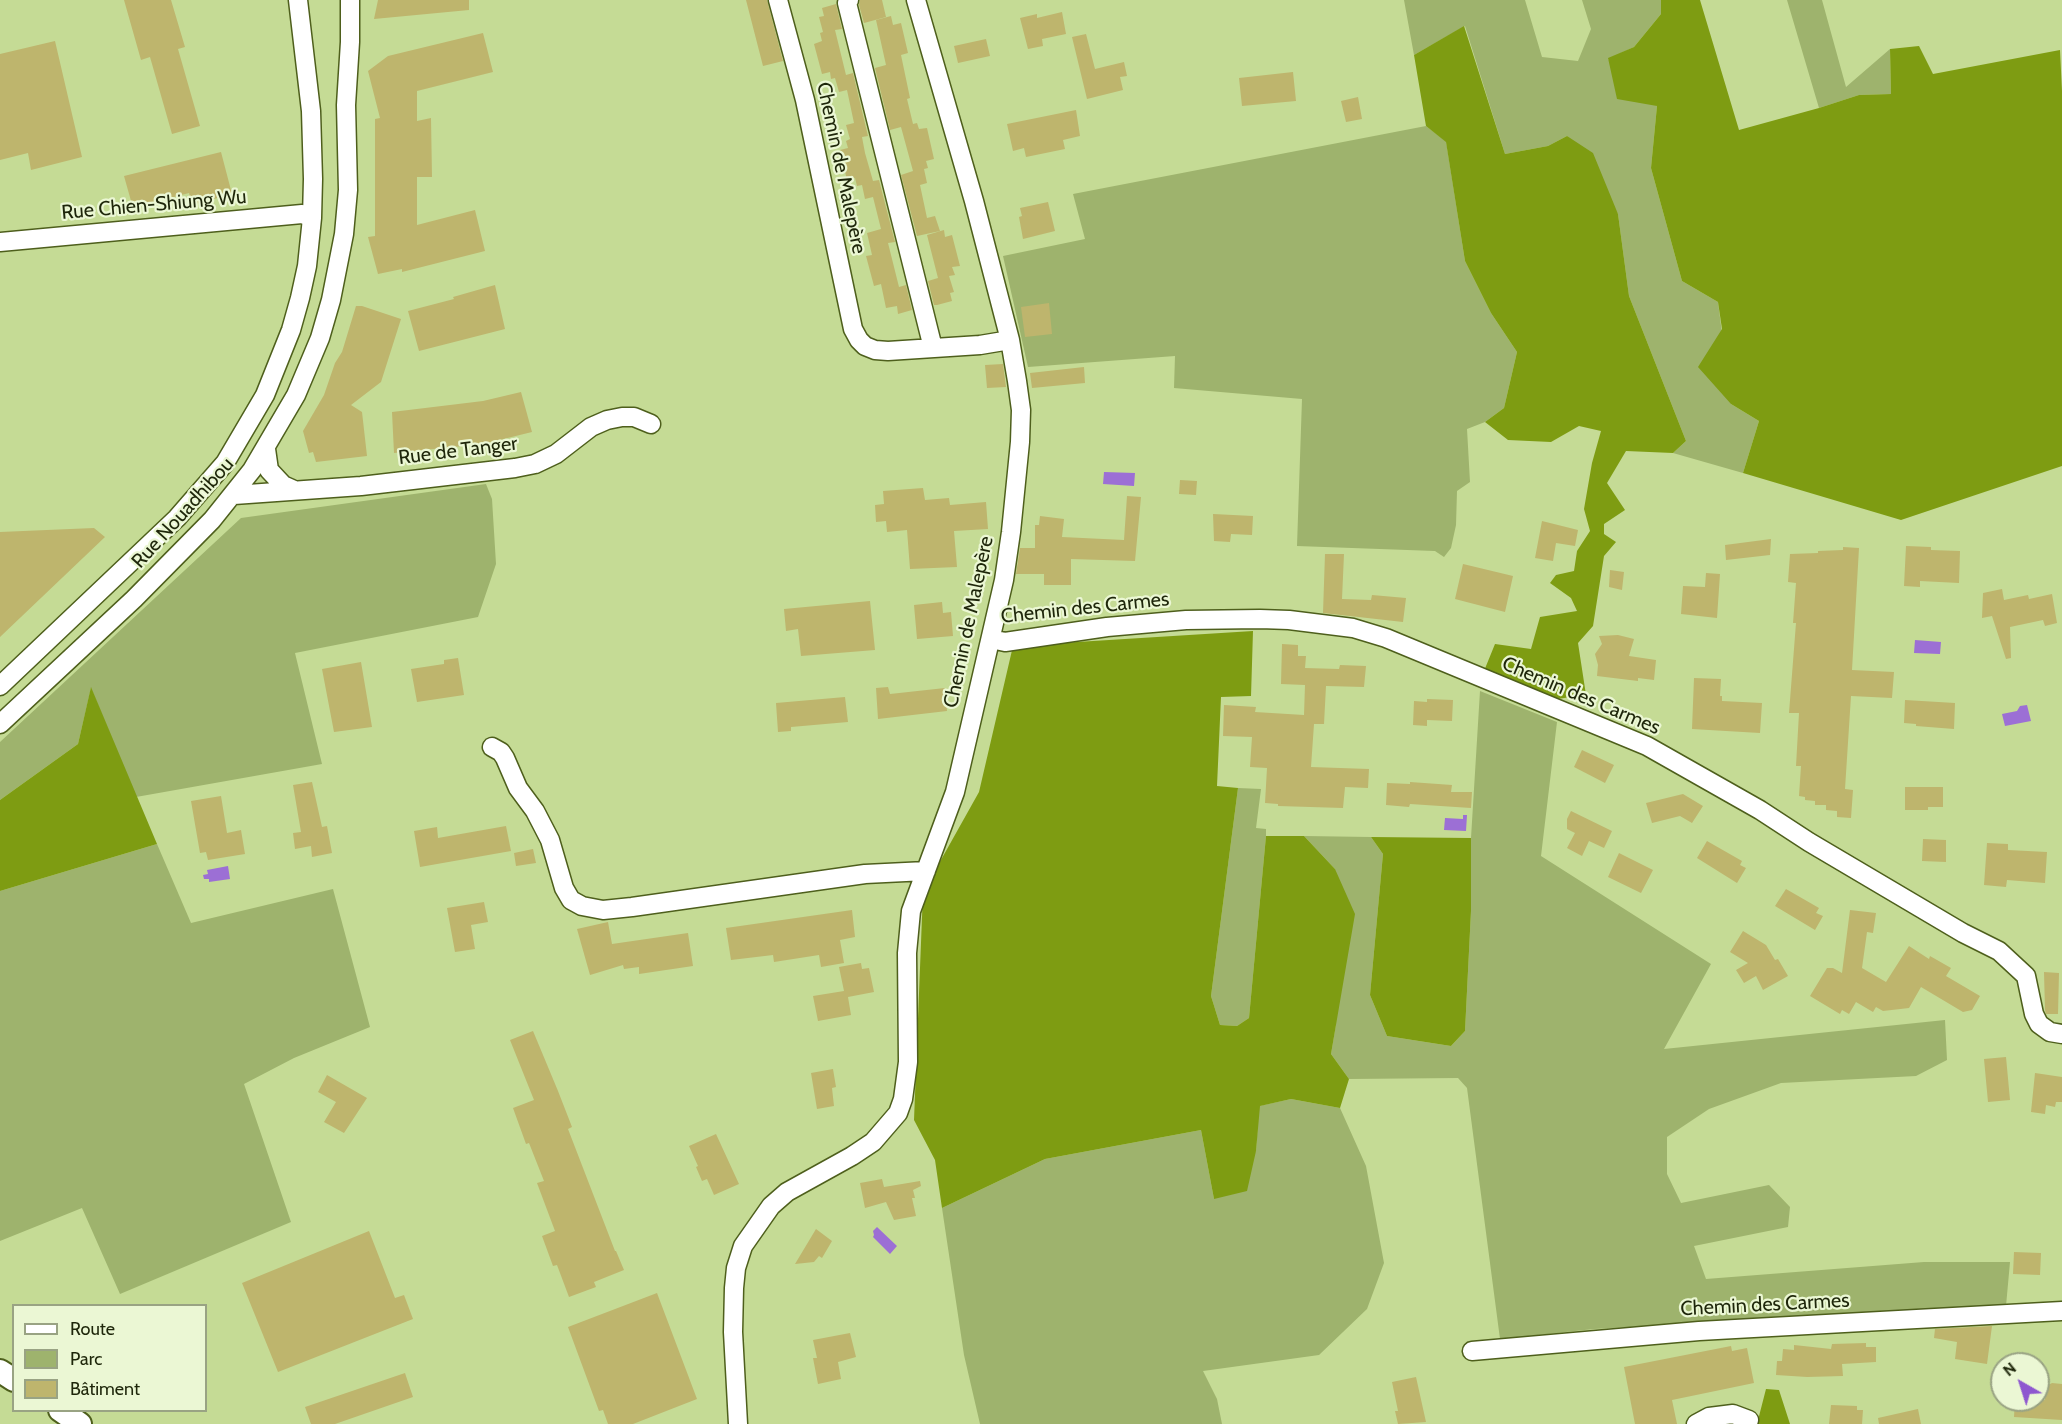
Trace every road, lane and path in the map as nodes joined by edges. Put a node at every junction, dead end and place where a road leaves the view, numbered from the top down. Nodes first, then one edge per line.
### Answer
1 (298, 0) edge
2 (350, 0) edge
3 (778, 0) edge
4 (849, 0) edge
5 (916, 0) edge
6 (312, 218) junction
7 (0, 242) edge
8 (1010, 340) junction
9 (933, 348) junction
10 (651, 424) dead end
11 (266, 449) junction
12 (292, 489) junction
13 (234, 495) junction
14 (991, 639) junction
15 (0, 686) edge
16 (0, 724) edge
17 (492, 747) dead end
18 (926, 871) junction
19 (2062, 1034) edge
20 (2062, 1311) edge
21 (1472, 1351) dead end
22 (63, 1412) edge
23 (1749, 1420) dead end
24 (80, 1424) edge
25 (738, 1424) edge
26 (1696, 1424) edge

1 - 6 street, Rue Nouadhibou
2 - 11 street, Rue Nouadhibou
3 - 9 street, Chemin de Malepère
4 - 9 street
5 - 8 street, Chemin de Malepère
6 - 7 street, Rue Chien-Shiung Wu
6 - 15 street, Rue Nouadhibou
8 - 9 street, Chemin de Malepère
8 - 14 street, Chemin de Malepère
10 - 12 street, Rue de Tanger
11 - 12 street
11 - 13 street, Rue Nouadhibou
12 - 13 street, Rue de Tanger
13 - 16 street, Rue Nouadhibou
14 - 18 street, Chemin de Malepère
14 - 19 street, Chemin des Carmes
17 - 18 street
18 - 25 street, Chemin de Malepère
20 - 21 street, Chemin des Carmes
22 - 24 main road
23 - 26 street

